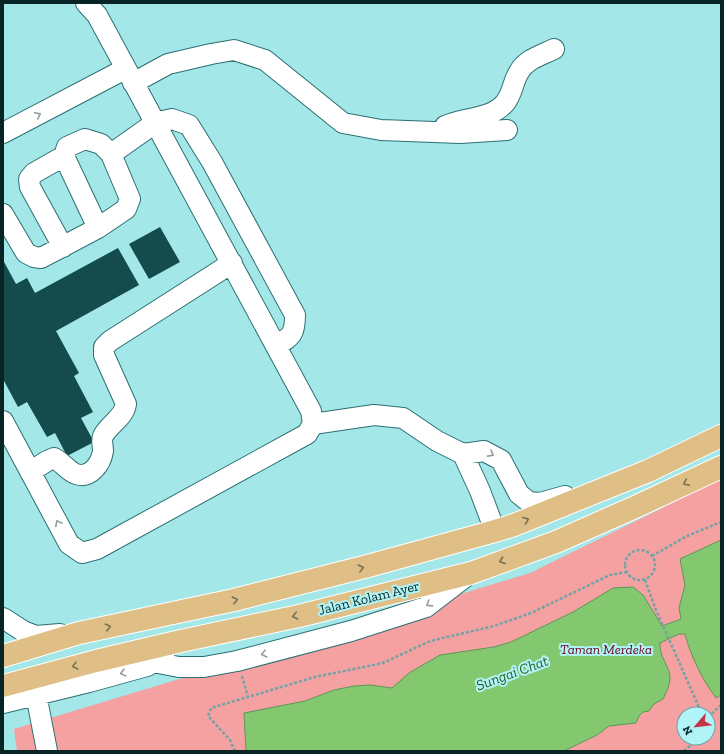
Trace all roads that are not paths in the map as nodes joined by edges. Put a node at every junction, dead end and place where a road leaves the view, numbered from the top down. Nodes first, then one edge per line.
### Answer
1 (86, 3) edge
2 (554, 49) dead end
3 (129, 76) junction
4 (154, 123) junction
5 (507, 130) dead end
6 (433, 132) junction
7 (3, 133) edge
8 (111, 154) junction
9 (64, 156) junction
10 (232, 199) junction
11 (204, 213) junction
12 (3, 214) edge
13 (98, 228) junction
14 (63, 247) junction
15 (232, 263) junction
16 (276, 346) junction
17 (3, 421) edge
18 (313, 424) junction
19 (721, 436) edge
20 (463, 454) junction
21 (721, 467) edge
22 (30, 472) junction
23 (609, 487) junction
24 (495, 531) junction
25 (471, 572) junction
26 (3, 618) edge
27 (79, 633) junction
28 (181, 641) junction
29 (3, 656) edge
30 (153, 662) junction
31 (3, 686) edge
32 (36, 694) junction
33 (3, 702) edge
34 (47, 751) edge

1 - 3 street
2 - 6 street
3 - 4 street
3 - 6 street
7 -> 3 street
4 - 8 street
4 - 10 street
4 - 11 street
5 - 6 street
8 - 9 street
8 - 13 street
9 - 13 street
9 - 14 street
10 - 11 street
10 - 16 street
11 - 15 street
12 - 14 street
13 - 14 street
15 - 16 street
15 - 22 street
16 - 18 street
17 - 22 street
18 - 20 street
18 -> 22 street
19 - 23 main road
20 -> 23 street
20 - 24 street
21 -> 25 main road, Jalan Kolam Ayer
24 -> 23 main road
27 -> 24 main road
25 -> 28 main road, Jalan Kolam Ayer
25 -> 30 street
26 - 27 street
27 - 29 main road
28 - 30 street
28 -> 31 main road, Jalan Kolam Ayer
30 -> 32 street
32 - 33 street
32 - 34 street

